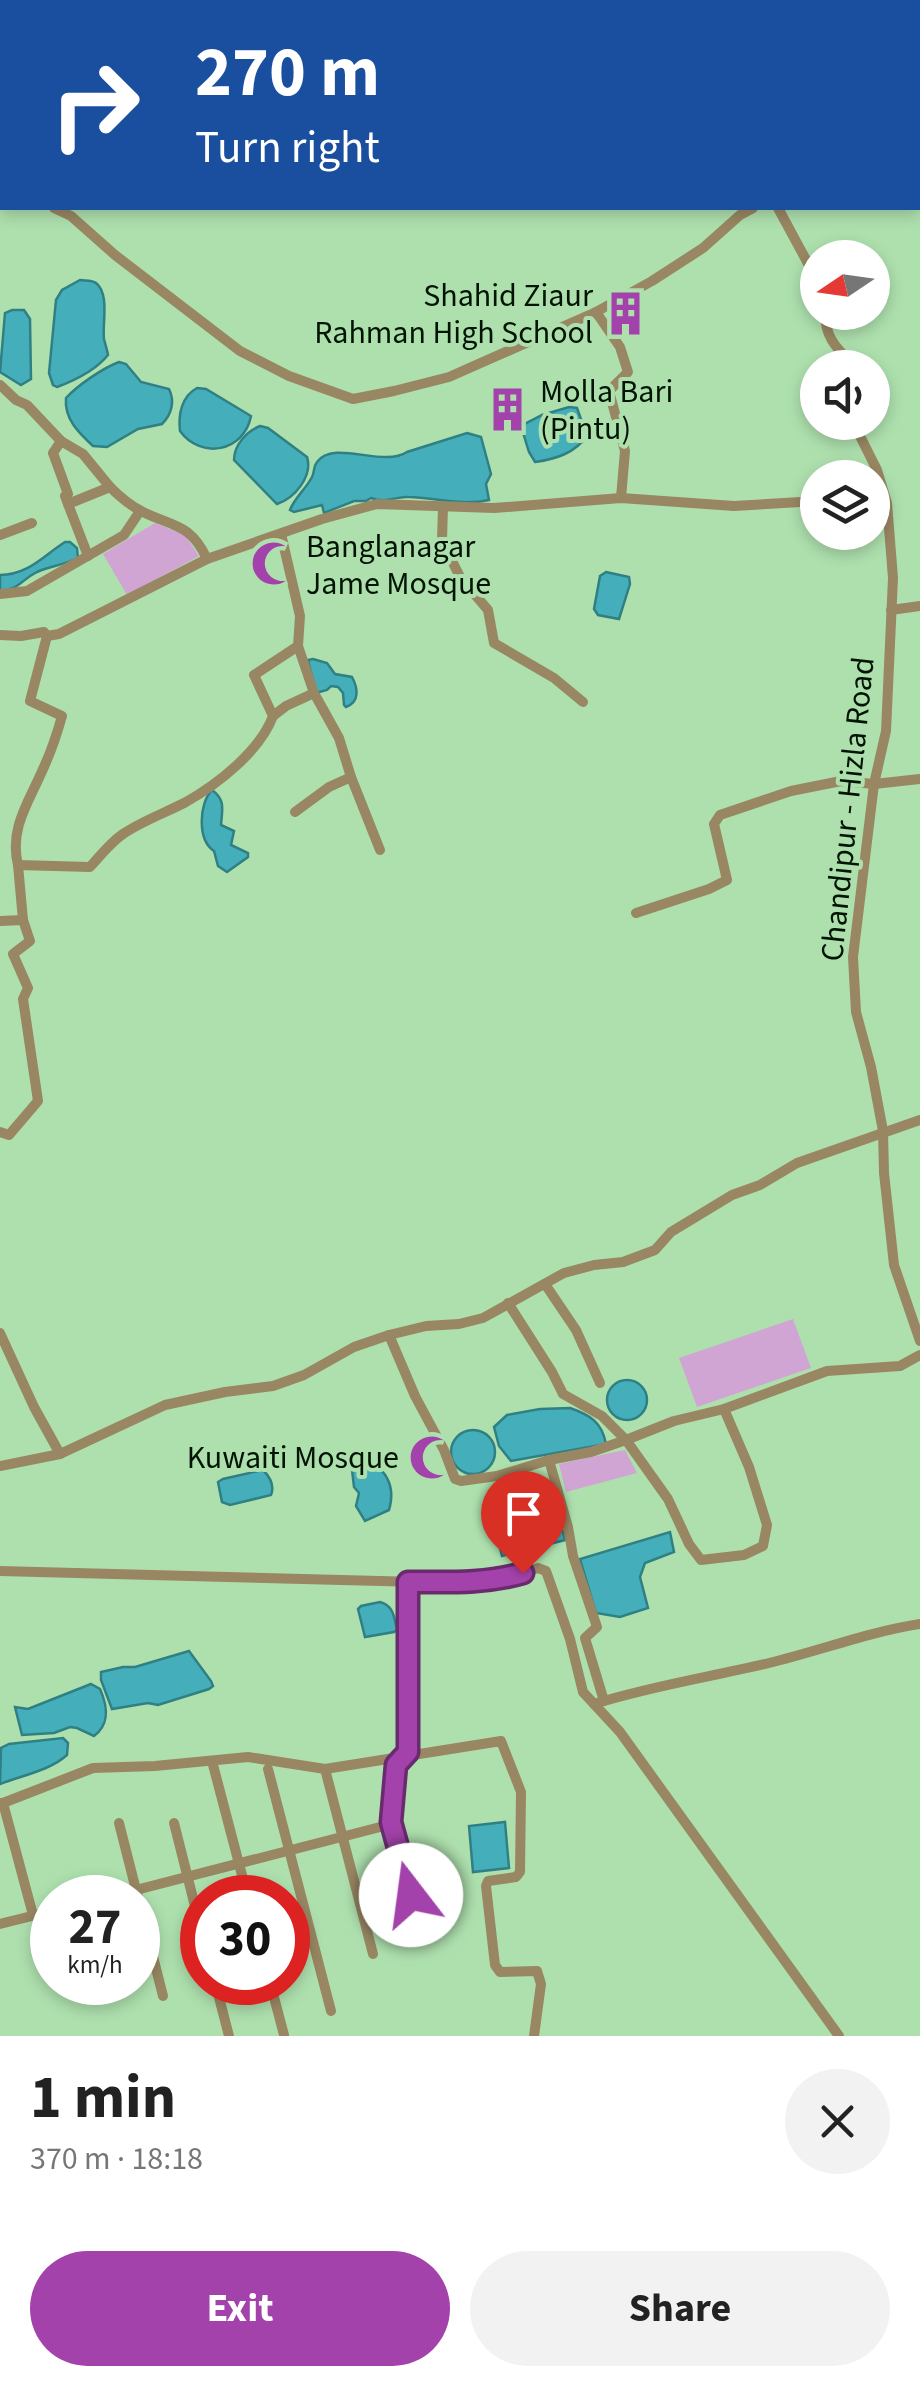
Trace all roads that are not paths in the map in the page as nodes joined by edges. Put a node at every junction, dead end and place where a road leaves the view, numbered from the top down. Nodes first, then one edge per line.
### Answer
1 (58, 210) edge
2 (749, 210) edge
3 (779, 210) edge
4 (800, 249) edge
5 (596, 312) junction
6 (3, 392) edge
7 (61, 442) junction
8 (110, 487) junction
9 (620, 498) junction
10 (800, 502) edge
11 (68, 504) junction
12 (442, 506) junction
13 (140, 511) junction
14 (32, 523) dead end
15 (281, 534) junction
16 (0, 535) edge
17 (890, 540) edge
18 (88, 556) junction
19 (207, 559) junction
20 (0, 594) edge
21 (920, 606) edge
22 (891, 610) junction
23 (0, 635) edge
24 (48, 636) junction
25 (298, 646) junction
26 (314, 692) junction
27 (584, 702) dead end
28 (273, 716) junction
29 (351, 777) junction
30 (920, 779) edge
31 (874, 784) junction
32 (296, 812) dead end
33 (380, 850) dead end
34 (18, 865) junction
35 (636, 912) dead end
36 (23, 920) junction
37 (0, 922) edge
38 (920, 1120) edge
39 (883, 1131) junction
40 (0, 1132) edge
41 (544, 1284) junction
42 (508, 1303) junction
43 (0, 1333) edge
44 (389, 1336) junction
45 (920, 1342) edge
46 (920, 1355) edge
47 (600, 1383) dead end
48 (724, 1408) junction
49 (626, 1440) junction
50 (60, 1454) junction
51 (549, 1460) junction
52 (0, 1466) edge
53 (0, 1571) edge
54 (408, 1582) junction
55 (920, 1624) edge
56 (598, 1703) junction
57 (403, 1757) junction
58 (212, 1761) junction
59 (268, 1769) dead end
60 (325, 1769) junction
61 (2, 1803) edge
62 (391, 1822) junction
63 (174, 1823) dead end
64 (119, 1824) dead end
65 (342, 1837) junction
66 (291, 1851) junction
67 (239, 1864) junction
68 (132, 1875) edge
69 (188, 1875) edge
70 (192, 1875) edge
71 (242, 1875) edge
72 (30, 1905) edge
73 (30, 1917) edge
74 (0, 1924) edge
75 (420, 1932) dead end
76 (373, 1954) dead end
77 (160, 1984) edge
78 (163, 1996) dead end
79 (221, 2005) edge
80 (276, 2005) edge
81 (332, 2011) dead end
82 (284, 2035) edge
83 (229, 2036) edge
84 (534, 2036) edge
85 (839, 2036) edge

1 - 5 street
2 - 5 street
3 - 4 street
5 - 9 street
6 - 7 street
7 - 8 street
7 - 11 street
8 - 11 street
8 - 13 street
9 - 10 street
9 - 12 street
11 - 18 street
12 - 15 street
12 - 27 street
13 - 18 street
13 - 19 street
14 - 16 street
15 - 19 street
15 - 25 street
17 - 22 street, Chandipur - Hizla Road
18 - 20 street
19 - 24 street
21 - 22 street
22 - 31 street, Chandipur - Hizla Road
23 - 24 street
24 - 34 street
25 - 26 street
25 - 28 street
26 - 28 street
26 - 29 street
28 - 34 street
29 - 32 street
29 - 33 street
30 - 31 street
31 - 35 street
31 - 39 street, Chandipur - Hizla Road
34 - 36 street
36 - 37 street
36 - 40 street
38 - 39 street
39 - 41 street
39 - 45 street, Chandipur - Hizla Road
41 - 42 street
41 - 47 street
42 - 44 street
42 - 49 street
43 - 50 street
44 - 50 street
44 - 51 street
46 - 48 street
48 - 49 street
48 - 49 street
49 - 51 street
50 - 52 street
51 - 56 street
53 - 54 street
54 - 56 street
54 - 57 street
55 - 56 street
56 - 85 street
57 - 60 street
57 - 62 street
57 - 84 street
58 - 60 street
58 - 61 street
58 - 67 street
59 - 66 street
60 - 65 street
61 - 72 street
62 - 65 street
62 - 75 street
63 - 69 street
64 - 68 street
65 - 66 street
65 - 76 street
66 - 67 street
66 - 81 street
67 - 70 street
67 - 71 street
73 - 74 street
77 - 78 street
79 - 83 street
80 - 82 street

